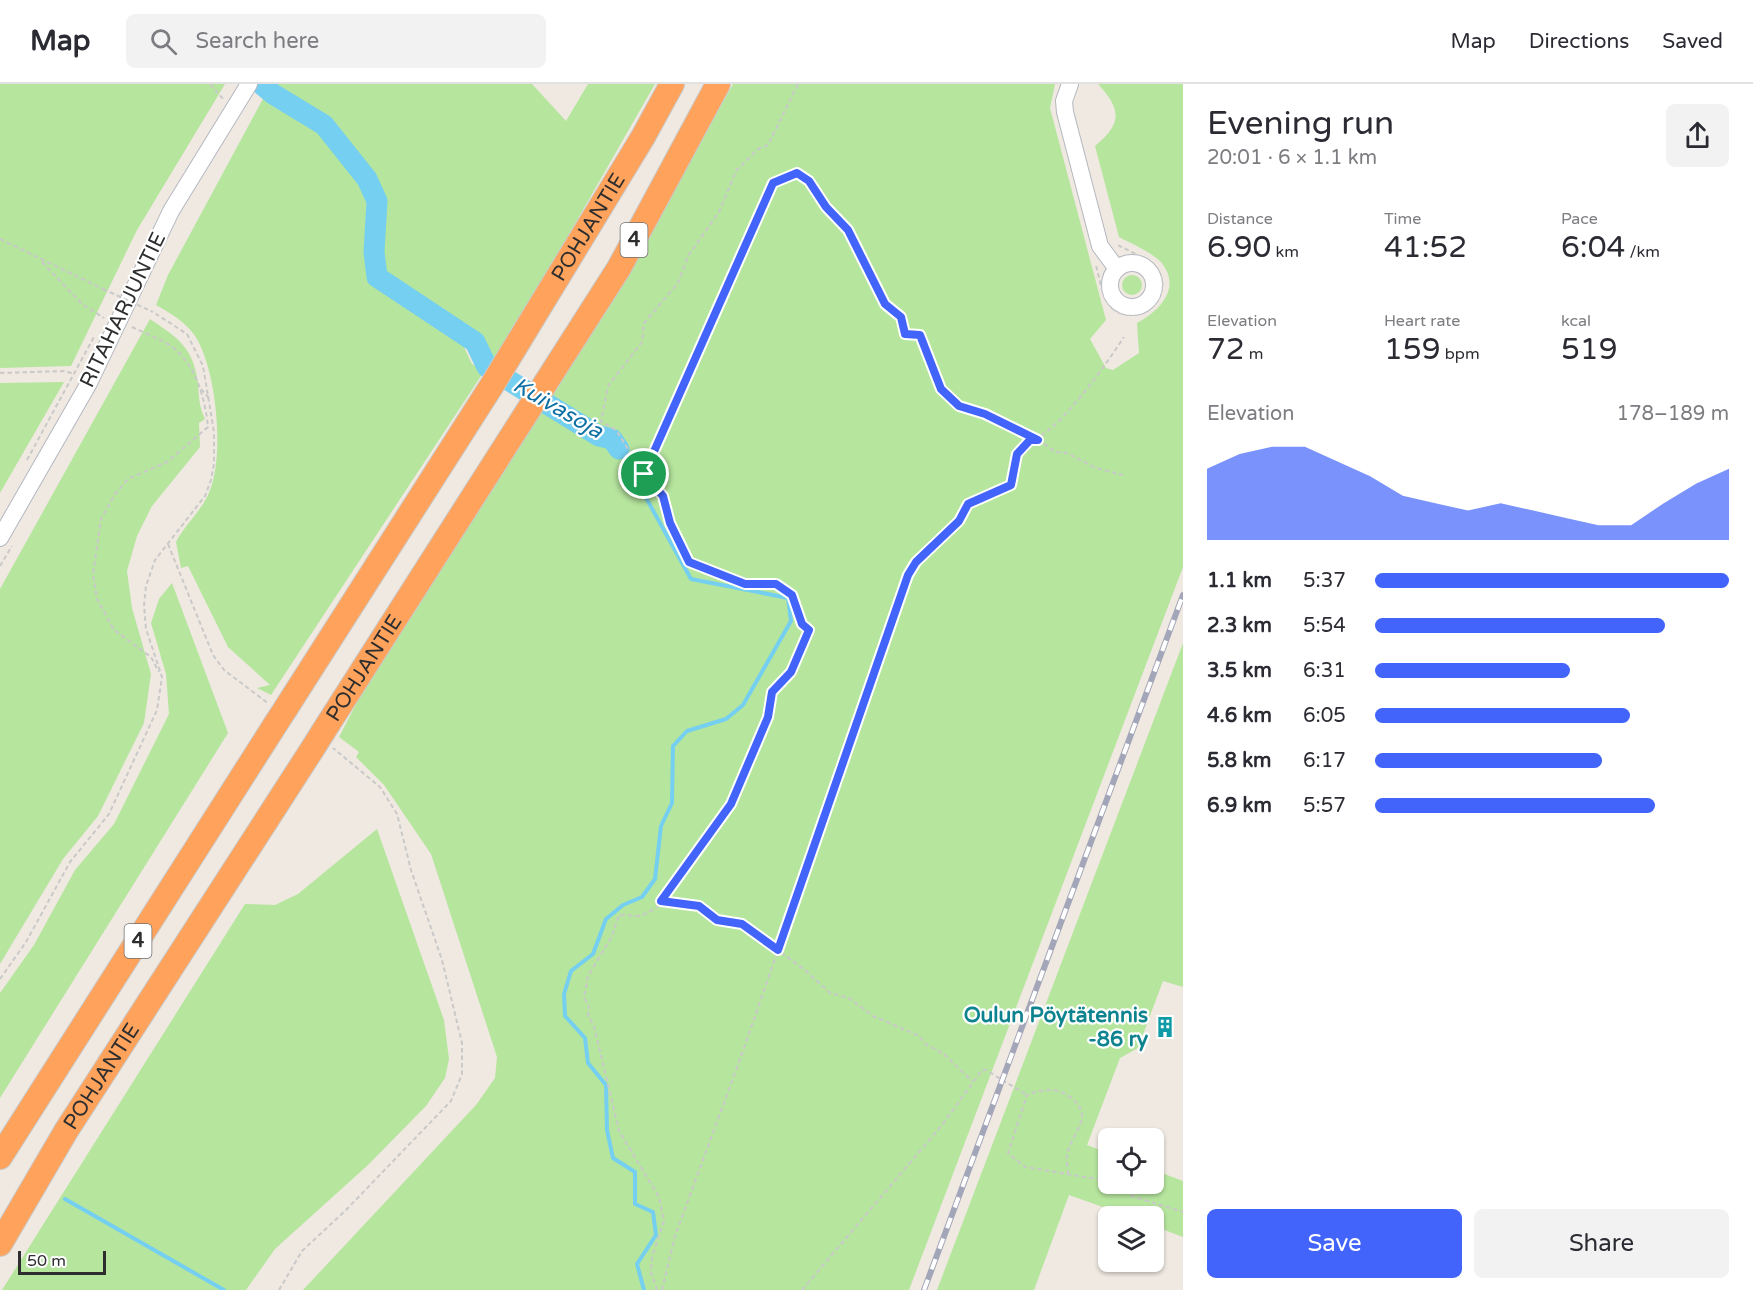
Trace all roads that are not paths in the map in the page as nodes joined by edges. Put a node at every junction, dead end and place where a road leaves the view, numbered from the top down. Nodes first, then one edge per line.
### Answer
1 (249, 84) edge
2 (672, 84) edge
3 (718, 84) edge
4 (1070, 84) edge
5 (1117, 268) dead end
6 (0, 538) edge
7 (0, 1157) edge
8 (0, 1244) edge

1 - 6 street, RITAHARJUNTIE
2 - 7 highway, POHJANTIE / 4
3 - 8 highway, POHJANTIE / 4
4 - 5 street

